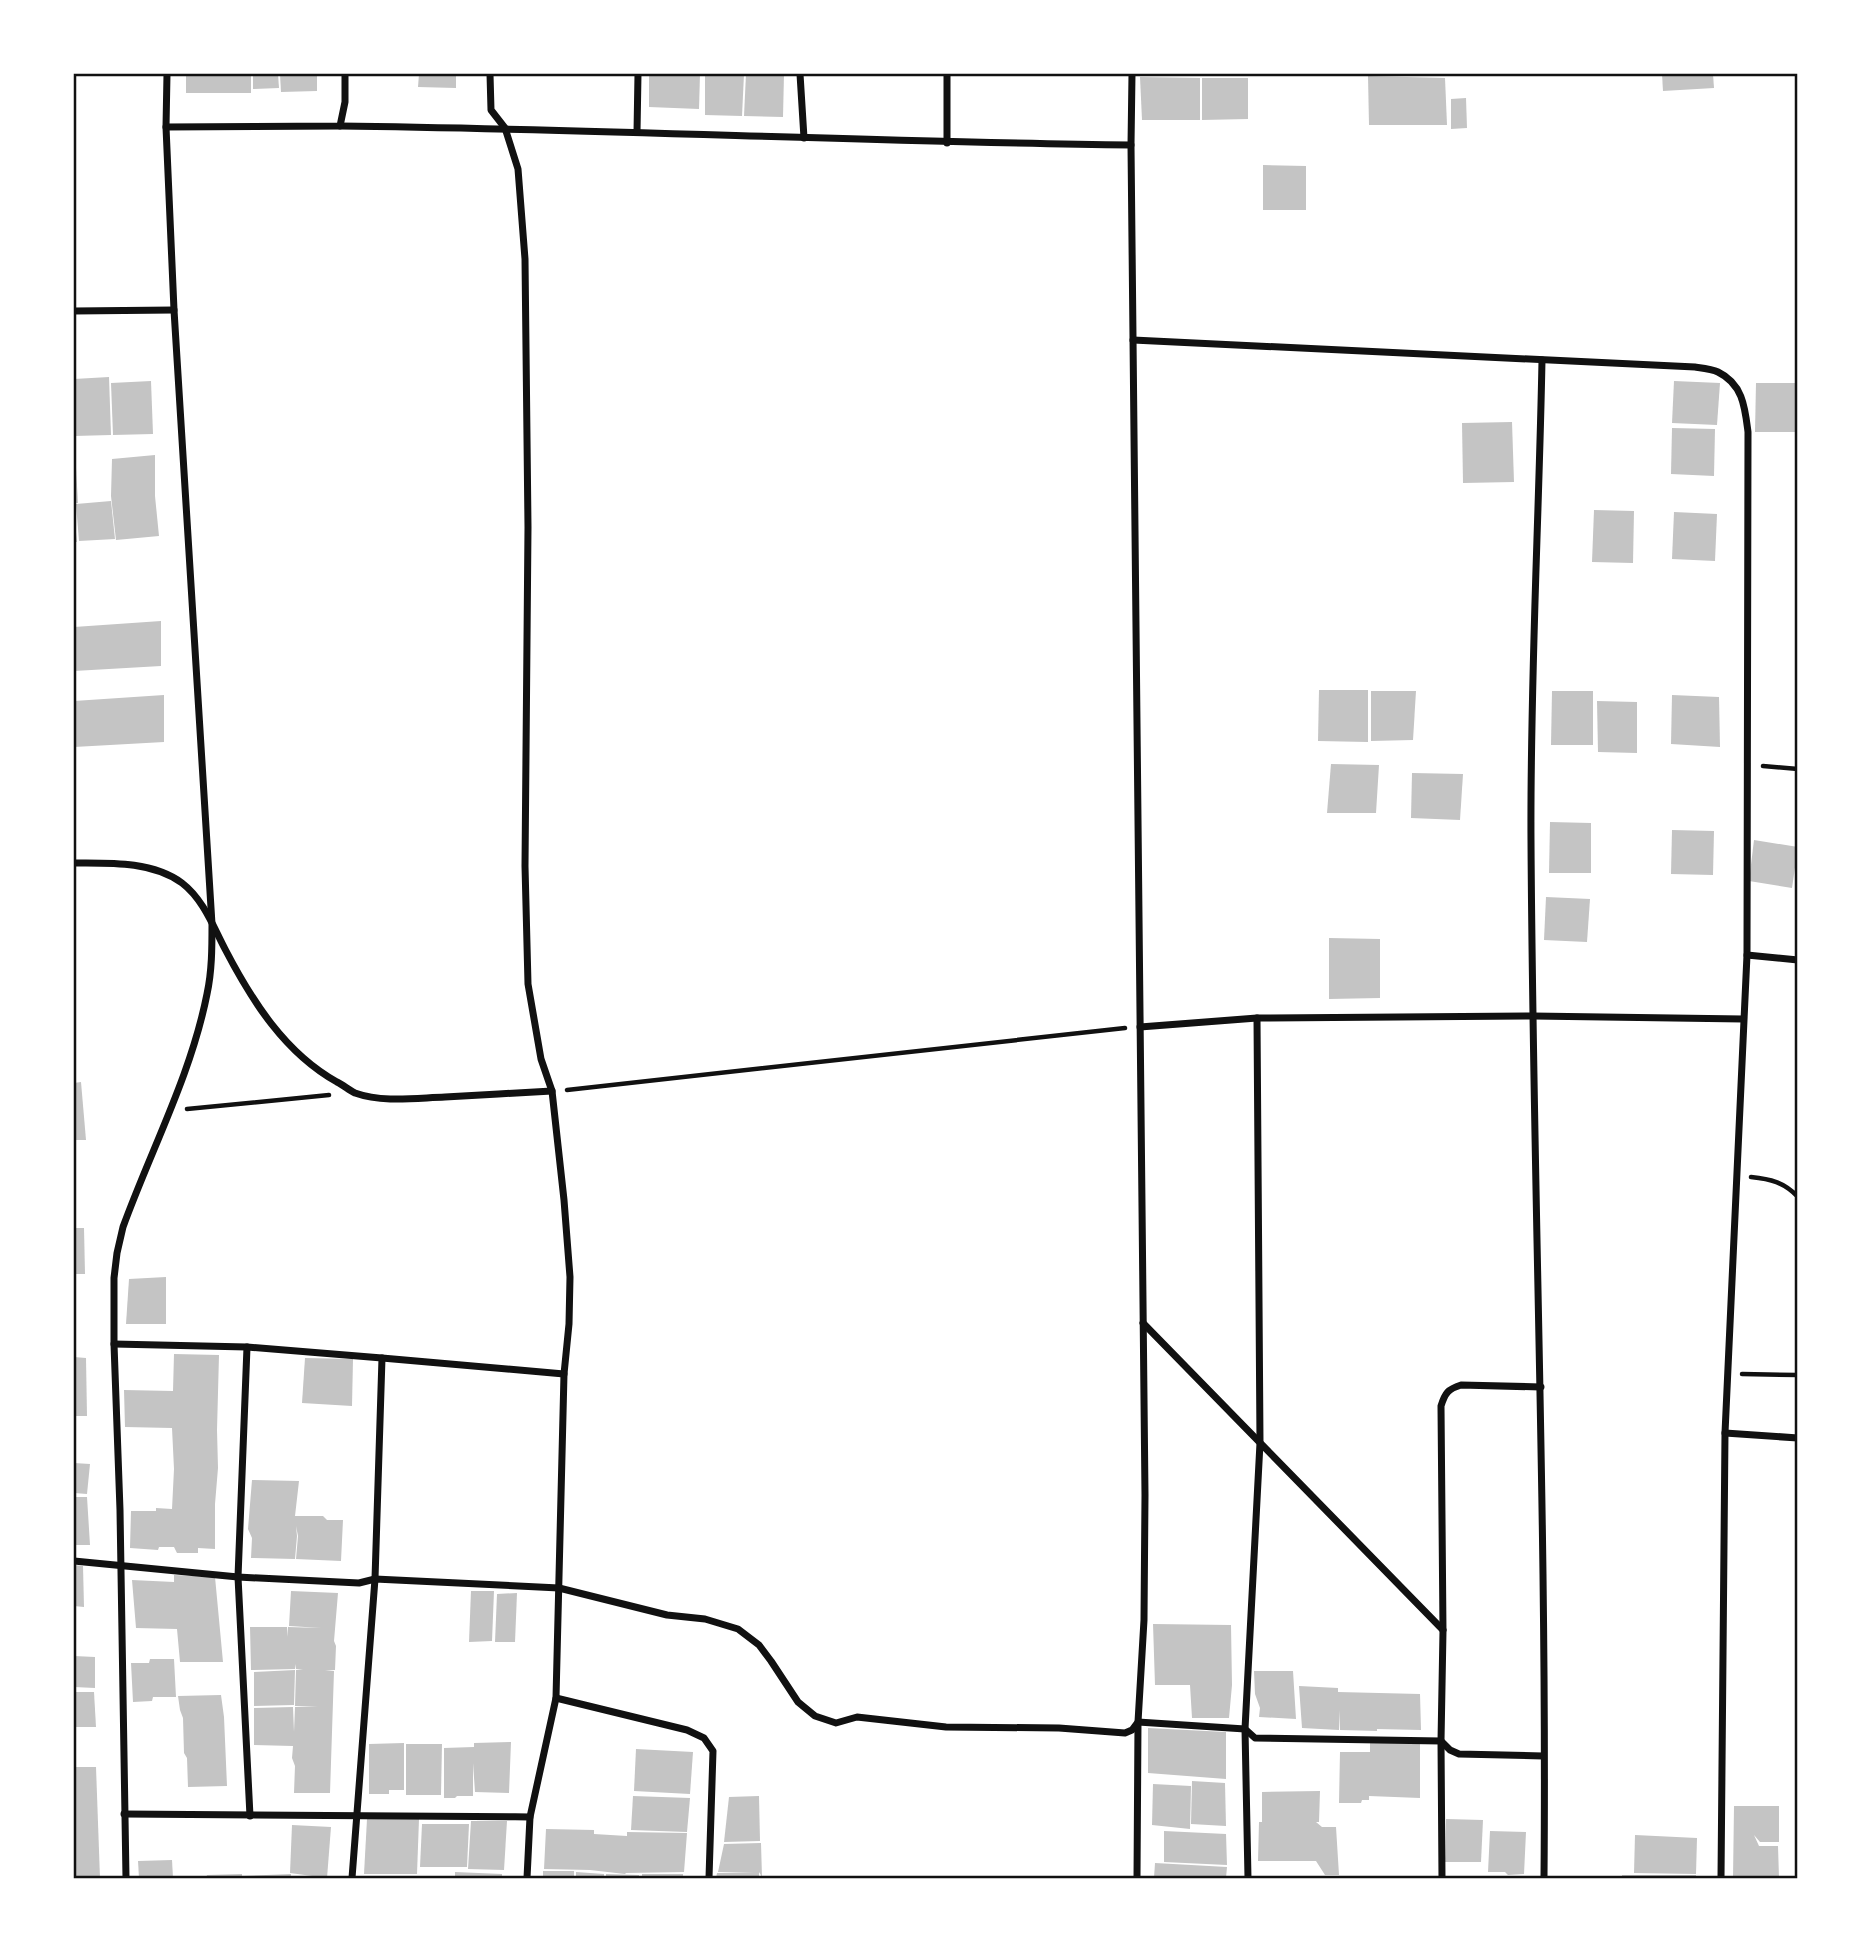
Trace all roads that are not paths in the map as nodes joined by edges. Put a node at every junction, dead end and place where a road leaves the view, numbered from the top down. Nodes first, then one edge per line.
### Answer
1 (167, 74) edge
2 (345, 74) edge
3 (490, 74) edge
4 (638, 74) edge
5 (800, 74) edge
6 (947, 74) edge
7 (1132, 74) edge
8 (340, 126) junction
9 (166, 127) junction
10 (505, 128) junction
11 (637, 132) junction
12 (804, 138) junction
13 (947, 143) junction
14 (1131, 145) junction
15 (74, 310) edge
16 (174, 310) junction
17 (1133, 340) junction
18 (1542, 360) junction
19 (74, 863) edge
20 (212, 924) junction
21 (1747, 955) junction
22 (1797, 960) edge
23 (1533, 1016) junction
24 (1257, 1018) junction
25 (1743, 1019) junction
26 (1140, 1027) junction
27 (552, 1091) junction
28 (1143, 1322) junction
29 (114, 1344) junction
30 (247, 1347) junction
31 (382, 1358) junction
32 (564, 1374) junction
33 (1541, 1387) junction
34 (1725, 1433) junction
35 (1797, 1438) edge
36 (1259, 1443) junction
37 (74, 1561) edge
38 (120, 1566) junction
39 (238, 1577) junction
40 (375, 1579) junction
41 (559, 1588) junction
42 (1443, 1631) junction
43 (556, 1698) junction
44 (1138, 1723) junction
45 (1245, 1729) junction
46 (1441, 1741) junction
47 (1543, 1756) junction
48 (124, 1814) junction
49 (357, 1814) junction
50 (250, 1816) junction
51 (530, 1818) junction
52 (126, 1878) edge
53 (352, 1878) edge
54 (527, 1878) edge
55 (709, 1878) edge
56 (1137, 1878) edge
57 (1248, 1878) edge
58 (1442, 1878) edge
59 (1544, 1878) edge
60 (1721, 1878) edge

1 - 9 street
2 - 8 street
3 - 10 street
4 - 11 street
5 - 12 street
6 - 13 street
7 - 14 street
8 - 9 street
8 - 10 street
9 - 16 street
10 - 11 street
10 - 27 street
11 - 12 street
12 - 13 street
13 - 14 street
14 - 17 street
15 - 16 street
16 - 20 street
17 - 18 street
17 - 26 street
18 - 21 street
18 - 23 street
19 - 20 street
20 - 27 street
20 - 29 street
21 - 22 street
21 - 25 street
23 - 24 street
23 - 25 street
23 - 33 street
24 - 26 street
24 - 36 street
25 - 34 street
26 - 28 street
27 - 32 street
28 - 36 street
28 - 44 street
29 - 30 street
29 - 38 street
30 - 31 street
30 - 39 street
31 - 32 street
31 - 40 street
32 - 41 street
33 - 42 street
33 - 47 street
34 - 35 street
34 - 60 street
36 - 42 street
36 - 45 street
37 - 38 street
38 - 39 street
38 - 48 street
39 - 40 street
39 - 50 street
40 - 41 street
40 - 49 street
41 - 43 street
41 - 44 street
42 - 46 street
43 - 51 street
43 - 55 street
44 - 45 street
44 - 56 street
45 - 46 street
45 - 57 street
46 - 47 street
46 - 58 street
47 - 59 street
48 - 50 street
48 - 52 street
49 - 50 street
49 - 51 street
49 - 53 street
51 - 54 street

